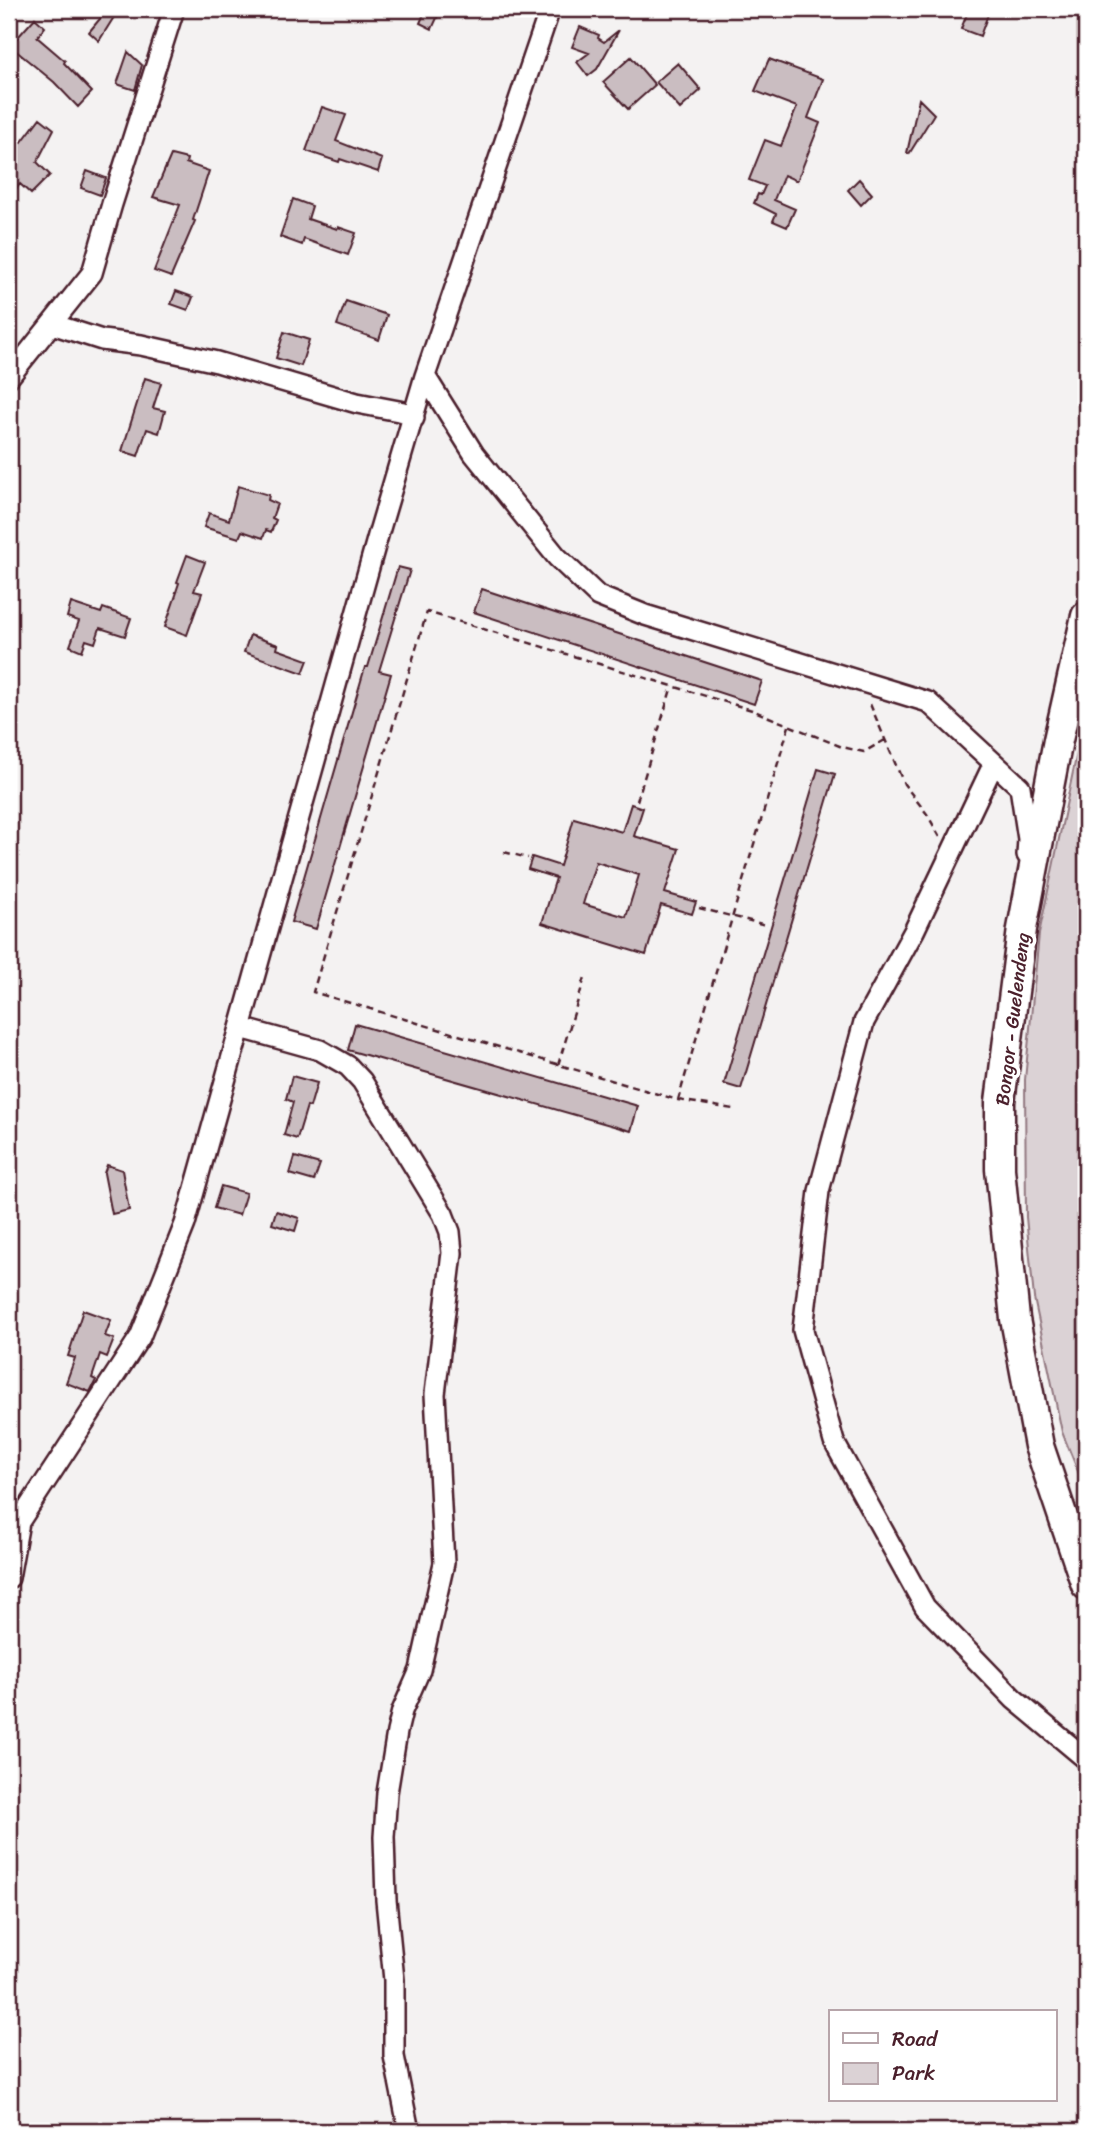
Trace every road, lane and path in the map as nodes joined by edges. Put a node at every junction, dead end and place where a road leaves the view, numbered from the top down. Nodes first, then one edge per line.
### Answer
1 (174, 9) edge
2 (550, 9) edge
3 (52, 324) junction
4 (425, 376) junction
5 (9, 377) edge
6 (414, 418) junction
7 (1086, 616) edge
8 (860, 682) junction
9 (672, 686) junction
10 (789, 726) junction
11 (885, 740) junction
12 (994, 764) junction
13 (637, 802) dead end
14 (504, 852) dead end
15 (950, 855) junction
16 (528, 858) dead end
17 (699, 908) dead end
18 (733, 916) junction
19 (766, 925) dead end
20 (1022, 929) junction
21 (586, 974) dead end
22 (241, 1028) junction
23 (558, 1065) junction
24 (678, 1100) junction
25 (733, 1109) dead end
26 (9, 1578) edge
27 (1086, 1585) edge
28 (1086, 1759) edge
29 (409, 2131) edge

1 - 3 street
2 - 4 street
3 - 5 street
3 - 6 street
4 - 6 street
4 - 8 street
6 - 22 street
7 - 20 highway, Bongor - Guelendeng
8 - 11 path
8 - 12 street
9 - 10 path
9 - 13 path
9 - 23 path
10 - 11 path
10 - 18 path
11 - 15 path
12 - 15 street
12 - 20 street
14 - 16 path
15 - 28 street
17 - 18 path
18 - 19 path
18 - 24 path
20 - 27 highway, Bongor - Guelendeng
21 - 23 path
22 - 26 street
22 - 29 street
23 - 24 path
24 - 25 path

